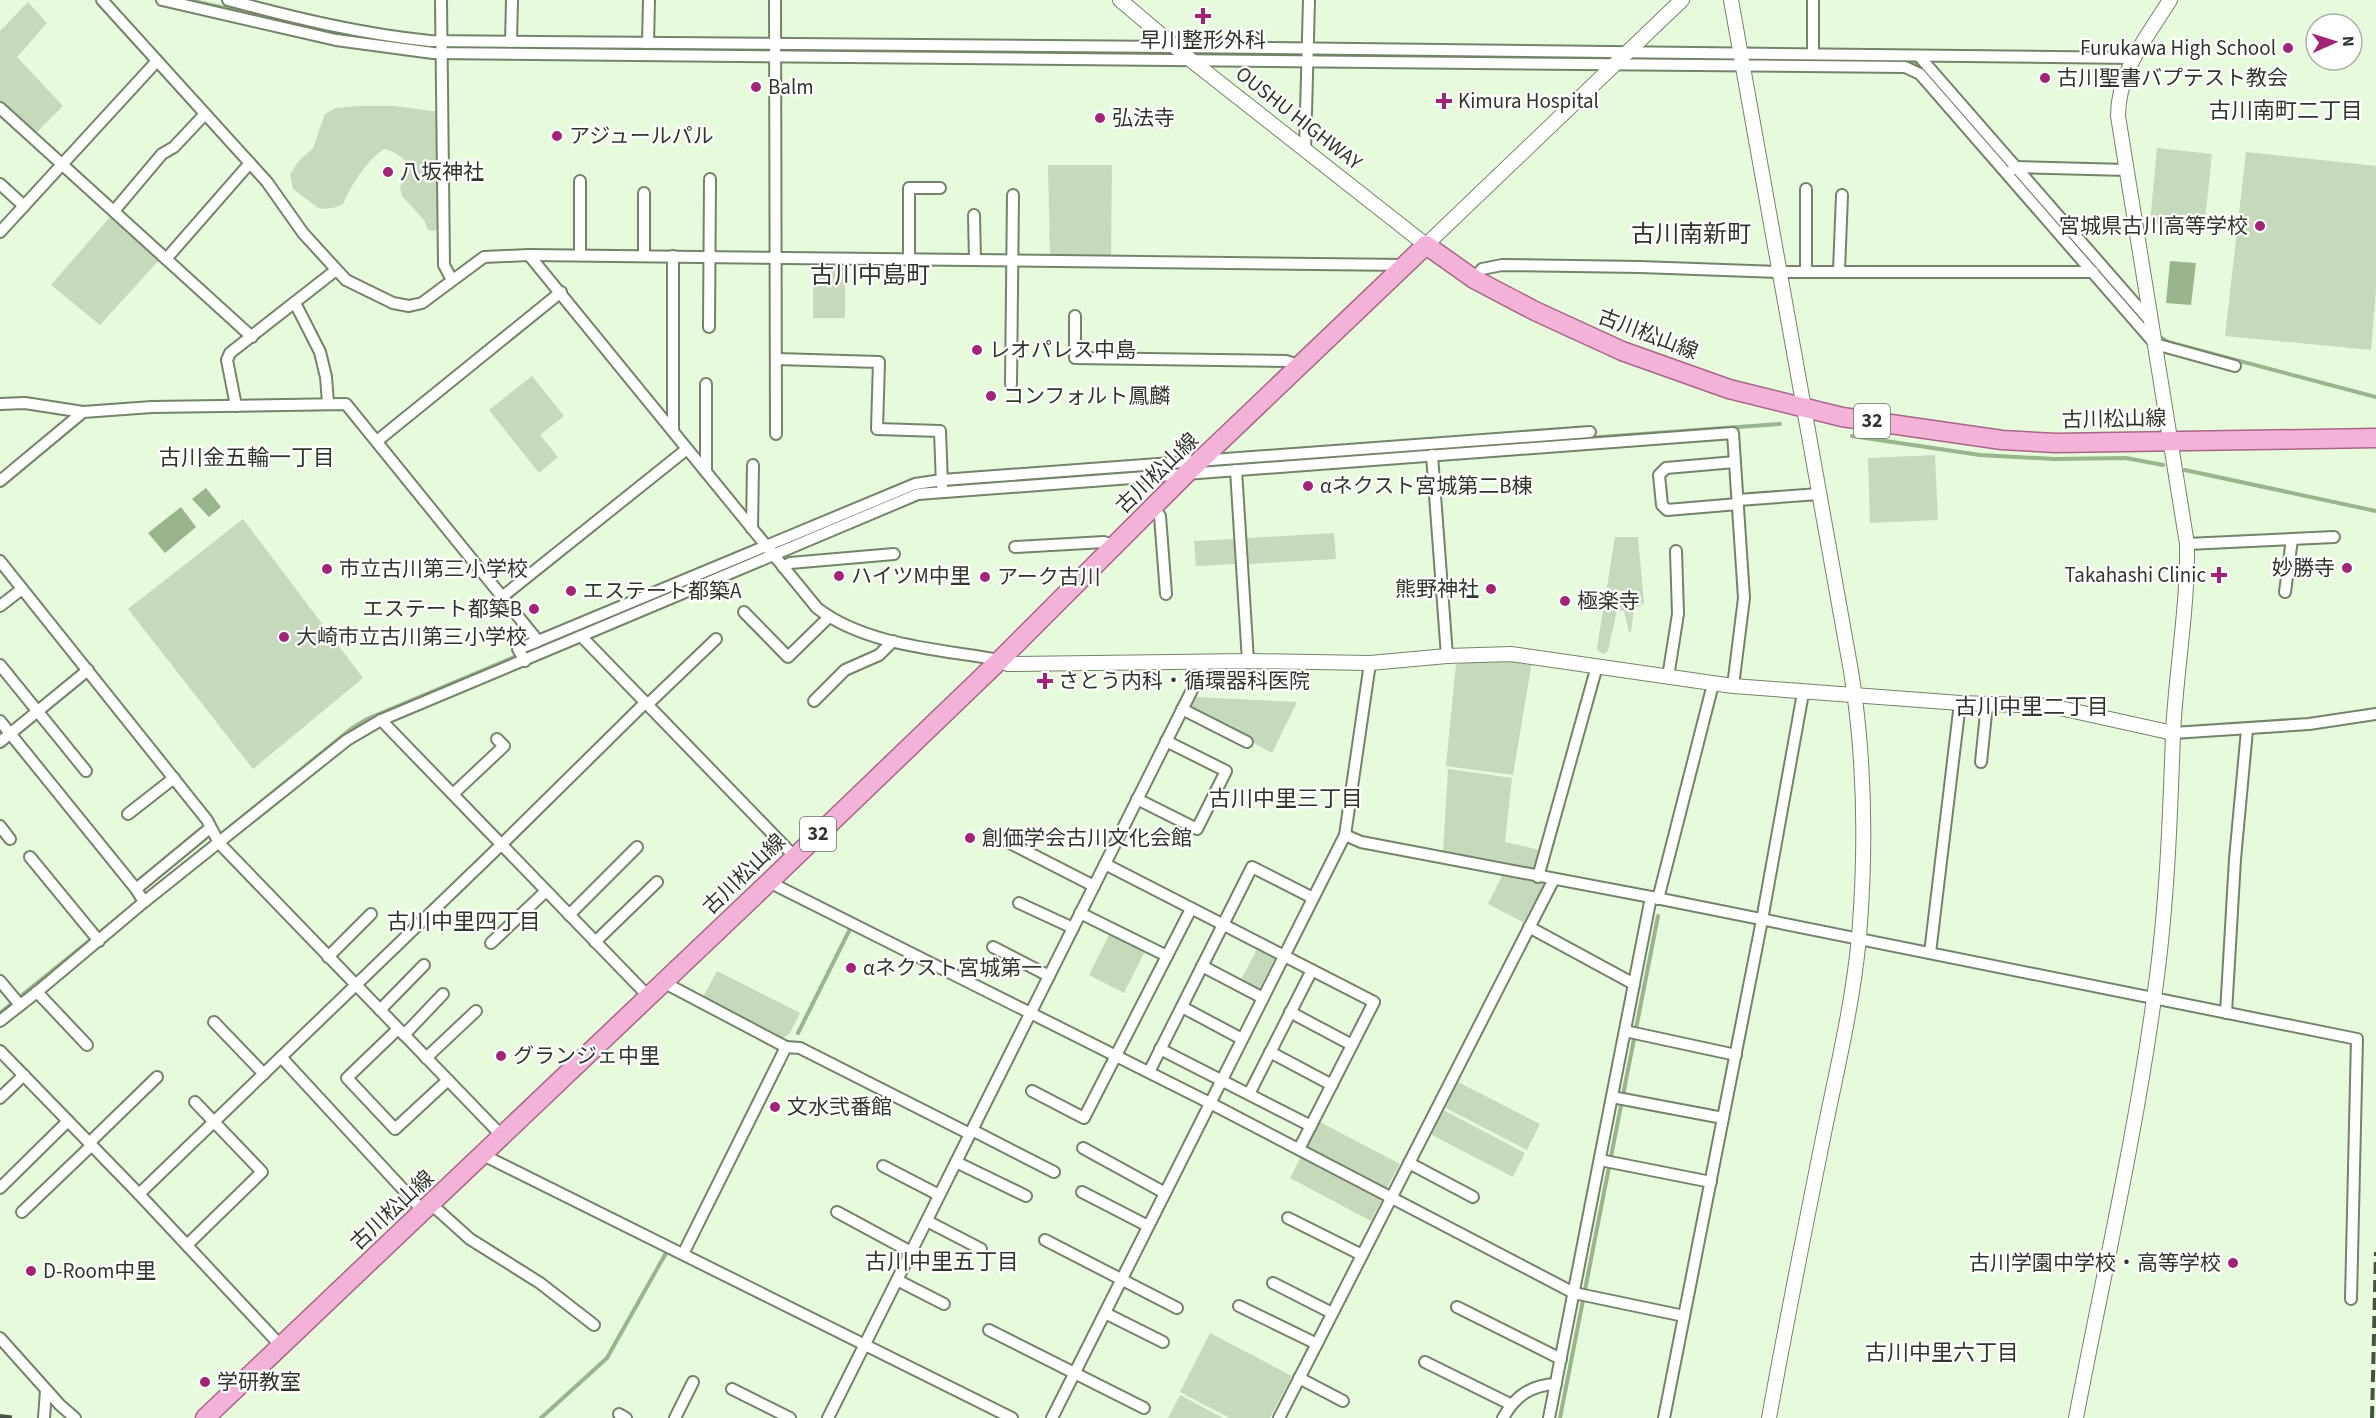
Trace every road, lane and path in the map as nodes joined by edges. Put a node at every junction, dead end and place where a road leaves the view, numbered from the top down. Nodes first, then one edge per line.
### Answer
1 (102, 0) edge
2 (162, 0) edge
3 (228, 0) edge
4 (441, 0) edge
5 (512, 0) edge
6 (649, 0) edge
7 (775, 0) edge
8 (1120, 0) edge
9 (1309, 0) edge
10 (1682, 0) edge
11 (1731, 0) edge
12 (1813, 0) edge
13 (2170, 0) edge
14 (511, 42) junction
15 (648, 43) junction
16 (441, 47) junction
17 (1175, 47) junction
18 (776, 50) junction
19 (1034, 52) junction
20 (1628, 52) junction
21 (1813, 54) junction
22 (1307, 55) junction
23 (1919, 56) junction
24 (2134, 58) junction
25 (1741, 59) junction
26 (158, 61) junction
27 (1192, 61) junction
28 (1869, 61) junction
29 (1615, 64) junction
30 (0, 108) edge
31 (205, 114) junction
32 (1305, 150) junction
33 (250, 163) junction
34 (62, 165) junction
35 (2012, 170) junction
36 (2127, 170) junction
37 (710, 179) dead end
38 (580, 181) dead end
39 (0, 184) edge
40 (940, 188) dead end
41 (1806, 189) dead end
42 (644, 192) dead end
43 (1013, 195) dead end
44 (1842, 195) dead end
45 (24, 206) junction
46 (114, 211) junction
47 (974, 215) dead end
48 (0, 232) edge
49 (1426, 245) junction
50 (530, 255) junction
51 (580, 255) junction
52 (644, 256) junction
53 (673, 256) junction
54 (709, 257) junction
55 (775, 258) junction
56 (166, 259) junction
57 (909, 259) junction
58 (975, 260) junction
59 (1012, 260) junction
60 (1406, 265) junction
61 (336, 270) junction
62 (1806, 270) junction
63 (1839, 271) junction
64 (1779, 272) junction
65 (2093, 272) junction
66 (1474, 279) junction
67 (452, 280) junction
68 (561, 292) junction
69 (295, 303) junction
70 (1075, 316) dead end
71 (2151, 322) junction
72 (709, 327) dead end
73 (252, 337) junction
74 (2155, 344) junction
75 (776, 359) junction
76 (1301, 366) junction
77 (2235, 366) dead end
78 (706, 384) dead end
79 (1011, 384) dead end
80 (328, 403) junction
81 (0, 404) edge
82 (236, 406) junction
83 (1802, 406) junction
84 (83, 412) junction
85 (673, 431) junction
86 (1590, 432) dead end
87 (776, 434) dead end
88 (2376, 438) edge
89 (2170, 440) junction
90 (377, 441) junction
91 (1456, 448) junction
92 (687, 449) junction
93 (1386, 453) junction
94 (1432, 455) junction
95 (1261, 462) junction
96 (1735, 462) junction
97 (753, 465) dead end
98 (1194, 467) junction
99 (1236, 470) junction
100 (706, 472) junction
101 (0, 481) edge
102 (942, 485) junction
103 (1820, 494) junction
104 (1738, 502) junction
105 (1153, 507) junction
106 (752, 529) junction
107 (2334, 537) dead end
108 (2292, 539) junction
109 (2187, 544) junction
110 (1114, 546) junction
111 (1015, 547) dead end
112 (770, 551) junction
113 (1676, 551) dead end
114 (894, 554) dead end
115 (0, 561) edge
116 (783, 567) junction
117 (22, 589) junction
118 (2284, 592) dead end
119 (1166, 594) dead end
120 (502, 597) junction
121 (0, 606) edge
122 (744, 612) dead end
123 (829, 617) junction
124 (582, 636) junction
125 (716, 639) dead end
126 (538, 641) junction
127 (893, 641) junction
128 (1447, 656) junction
129 (522, 657) junction
130 (1000, 660) junction
131 (1248, 661) junction
132 (1206, 662) junction
133 (1370, 663) junction
134 (0, 665) edge
135 (1597, 666) junction
136 (88, 670) junction
137 (1668, 677) junction
138 (1713, 684) junction
139 (1732, 686) junction
140 (1803, 693) junction
141 (1855, 696) junction
142 (813, 701) dead end
143 (647, 703) junction
144 (1960, 703) junction
145 (1988, 704) junction
146 (1182, 709) junction
147 (37, 711) junction
148 (2376, 714) edge
149 (381, 720) junction
150 (0, 721) edge
151 (2247, 730) junction
152 (2174, 733) junction
153 (10, 734) junction
154 (497, 739) dead end
155 (1166, 741) junction
156 (0, 742) edge
157 (1246, 742) dead end
158 (1981, 762) dead end
159 (86, 771) dead end
160 (174, 778) junction
161 (453, 794) junction
162 (1137, 800) junction
163 (128, 814) dead end
164 (0, 826) edge
165 (1345, 835) junction
166 (215, 837) junction
167 (10, 839) dead end
168 (1008, 842) dead end
169 (501, 845) junction
170 (637, 847) dead end
171 (795, 856) junction
172 (30, 857) dead end
173 (1105, 864) junction
174 (1539, 876) junction
175 (1554, 879) junction
176 (657, 882) dead end
177 (769, 882) junction
178 (1094, 886) junction
179 (546, 891) junction
180 (140, 895) junction
181 (1313, 898) junction
182 (1655, 898) junction
183 (1019, 903) dead end
184 (1191, 909) junction
185 (1080, 913) junction
186 (371, 914) dead end
187 (569, 915) junction
188 (1762, 920) junction
189 (1223, 925) junction
190 (1529, 927) junction
191 (1073, 928) junction
192 (96, 937) junction
193 (1859, 939) junction
194 (595, 942) junction
195 (491, 943) dead end
196 (993, 947) dead end
197 (1930, 953) junction
198 (1167, 956) junction
199 (1284, 956) junction
200 (328, 957) junction
201 (424, 965) dead end
202 (1202, 966) junction
203 (1312, 970) junction
204 (1049, 976) junction
205 (0, 981) edge
206 (663, 982) junction
207 (1634, 984) junction
208 (356, 986) junction
209 (37, 992) junction
210 (443, 994) dead end
211 (648, 996) junction
212 (1263, 998) junction
213 (2154, 998) junction
214 (17, 1001) junction
215 (1182, 1007) junction
216 (380, 1010) junction
217 (476, 1011) dead end
218 (1290, 1012) junction
219 (2226, 1013) junction
220 (1030, 1014) junction
221 (0, 1021) edge
222 (214, 1022) dead end
223 (401, 1032) junction
224 (1632, 1033) junction
225 (1242, 1039) junction
226 (87, 1045) dead end
227 (1352, 1045) junction
228 (786, 1047) junction
229 (1160, 1049) junction
230 (0, 1051) edge
231 (1270, 1052) junction
232 (1736, 1055) junction
233 (1116, 1056) junction
234 (281, 1058) junction
235 (426, 1058) junction
236 (1149, 1072) junction
237 (264, 1074) junction
238 (24, 1075) junction
239 (157, 1077) dead end
240 (448, 1080) junction
241 (1221, 1080) junction
242 (1332, 1085) junction
243 (1032, 1091) dead end
244 (1249, 1094) junction
245 (0, 1098) edge
246 (1620, 1098) junction
247 (195, 1102) dead end
248 (1210, 1103) junction
249 (1723, 1118) junction
250 (68, 1121) junction
251 (214, 1122) junction
252 (1311, 1125) junction
253 (971, 1132) junction
254 (502, 1136) junction
255 (91, 1144) junction
256 (1083, 1148) dead end
257 (1299, 1149) junction
258 (483, 1155) junction
259 (1607, 1161) junction
260 (956, 1162) junction
261 (1409, 1163) junction
262 (883, 1166) dead end
263 (1054, 1172) dead end
264 (1711, 1182) junction
265 (0, 1188) edge
266 (1082, 1192) dead end
267 (1165, 1193) junction
268 (139, 1194) junction
269 (939, 1195) junction
270 (1026, 1196) dead end
271 (1392, 1197) junction
272 (1473, 1197) dead end
273 (427, 1208) junction
274 (22, 1212) dead end
275 (837, 1212) dead end
276 (1288, 1218) dead end
277 (927, 1221) junction
278 (1148, 1226) junction
279 (1045, 1240) dead end
280 (186, 1245) junction
281 (981, 1249) dead end
282 (911, 1252) junction
283 (683, 1254) junction
284 (1362, 1255) junction
285 (1121, 1279) junction
286 (897, 1280) junction
287 (1272, 1283) dead end
288 (1580, 1294) junction
289 (2351, 1299) dead end
290 (944, 1304) dead end
291 (1239, 1306) dead end
292 (1177, 1308) dead end
293 (1457, 1308) dead end
294 (1105, 1313) junction
295 (1332, 1313) junction
296 (1684, 1317) junction
297 (594, 1325) dead end
298 (989, 1330) dead end
299 (0, 1338) edge
300 (1163, 1342) dead end
301 (865, 1344) junction
302 (1317, 1344) junction
303 (281, 1346) junction
304 (1561, 1359) junction
305 (1425, 1362) dead end
306 (1075, 1373) junction
307 (1299, 1378) junction
308 (693, 1382) dead end
309 (1556, 1384) junction
310 (732, 1389) dead end
311 (46, 1390) junction
312 (1343, 1401) dead end
313 (1510, 1404) junction
314 (1144, 1408) dead end
315 (44, 1418) edge
316 (75, 1418) edge
317 (205, 1418) edge
318 (675, 1418) edge
319 (790, 1418) edge
320 (828, 1418) edge
321 (1012, 1418) edge
322 (1052, 1418) edge
323 (1279, 1418) edge
324 (1503, 1418) edge
325 (1549, 1418) edge
326 (1664, 1418) edge
327 (1769, 1418) edge
328 (2076, 1418) edge

1 - 26 street
2 - 16 street
3 - 16 street
4 - 16 street
5 - 14 street
6 - 15 street
7 - 18 street
8 - 17 street, OUSHU HIGHWAY
9 - 22 street
10 - 20 street
11 - 25 street
12 - 21 street
13 - 24 street
14 - 15 street
14 - 16 street
15 - 18 street
16 - 18 street
16 - 67 street
17 - 19 street
17 - 22 street
17 - 27 street, OUSHU HIGHWAY
18 - 19 street
18 - 55 street
19 - 27 street
20 - 22 street
20 - 25 street
20 - 29 street
21 - 25 street
21 - 28 street
22 - 27 street
22 - 29 street
22 - 32 street
23 - 24 street
23 - 28 street
23 - 35 street
24 - 36 street
25 - 28 street
25 - 29 street
25 - 64 street
26 - 31 street
26 - 34 street
27 - 32 street, OUSHU HIGHWAY
28 - 35 street
29 - 49 street
30 - 34 street
31 - 33 street
31 - 46 street
32 - 49 street, OUSHU HIGHWAY
33 - 56 street
33 - 61 street
34 - 45 street
34 - 46 street
35 - 36 street
35 - 65 street
35 - 71 street
36 - 71 street
37 - 54 street
38 - 51 street
39 - 45 street
40 - 57 street
41 - 62 street
42 - 52 street
43 - 59 street
44 - 63 street
45 - 48 street
46 - 56 street
47 - 58 street
49 - 60 main road, 古川松山線 / 32
49 - 66 main road, 古川松山線 / 32
50 - 51 street
50 - 67 street
50 - 68 street
51 - 52 street
52 - 53 street
53 - 54 street
53 - 85 street
54 - 55 street
54 - 72 street
55 - 57 street
55 - 75 street
56 - 73 street
57 - 58 street
58 - 59 street
59 - 60 street
59 - 79 street
60 - 76 main road, 古川松山線 / 32
61 - 67 street
61 - 69 street
62 - 63 street
62 - 64 street
63 - 65 street
64 - 66 street
64 - 83 street
65 - 74 street
66 - 83 main road, 古川松山線 / 32
68 - 85 street
68 - 90 street
69 - 73 street
69 - 80 street
70 - 76 street
71 - 74 street
73 - 82 street
74 - 77 street
74 - 89 street
75 - 87 street
75 - 102 street
76 - 98 main road, 古川松山線 / 32
78 - 100 street
80 - 82 street
80 - 90 street
81 - 84 street
82 - 84 street
83 - 89 main road, 古川松山線 / 32
83 - 103 street
84 - 101 street
85 - 92 street
86 - 91 street
88 - 89 main road, 古川松山線 / 32
89 - 109 street
90 - 120 street
91 - 93 street
91 - 94 street
91 - 96 street
92 - 100 street
92 - 120 street
93 - 94 street
93 - 95 street
94 - 128 street
95 - 98 street
95 - 99 street
96 - 104 street
96 - 104 street
97 - 106 street
98 - 99 street
98 - 102 street
98 - 102 street
98 - 105 main road, 古川松山線 / 32
99 - 131 street
100 - 106 street
102 - 112 street
103 - 104 street
103 - 141 street
104 - 139 street
105 - 110 main road, 古川松山線 / 32
105 - 119 street
106 - 112 street
107 - 108 street
108 - 109 street
108 - 118 street
109 - 152 street
110 - 111 street
110 - 130 main road, 古川松山線 / 32
112 - 116 street
112 - 124 street
112 - 126 street
113 - 137 street
114 - 116 street
115 - 117 street
116 - 123 street
117 - 121 street
117 - 136 street
120 - 126 street
122 - 123 street
123 - 127 street
124 - 129 street
124 - 143 street
125 - 143 street
126 - 129 street
127 - 130 street
127 - 142 street
128 - 133 street
128 - 135 street
129 - 149 street
130 - 132 street
130 - 171 main road, 古川松山線 / 32
131 - 132 street
131 - 133 street
132 - 146 street
133 - 165 street
134 - 147 street
135 - 137 street
135 - 174 street
136 - 147 street
136 - 160 street
137 - 138 street
138 - 139 street
138 - 182 street
139 - 140 street
140 - 141 street
140 - 188 street
141 - 144 street
141 - 193 street
143 - 169 street
143 - 171 street
144 - 145 street
144 - 197 street
145 - 152 street
145 - 158 street
146 - 155 street
146 - 157 street
147 - 153 street
147 - 159 street
148 - 151 street
149 - 161 street
149 - 166 street
150 - 153 street
151 - 152 street
151 - 219 street
152 - 213 street
153 - 156 street
153 - 180 street
154 - 161 street
155 - 162 street
155 - 162 street
160 - 163 street
160 - 166 street
161 - 169 street
162 - 173 street
164 - 167 street
165 - 174 street
165 - 181 street
166 - 180 street
166 - 180 street
166 - 200 street
168 - 178 street
169 - 179 street
169 - 208 street
170 - 187 street
171 - 177 main road, 古川松山線 / 32
172 - 192 street
173 - 178 street
173 - 184 street
174 - 175 street
175 - 182 street
175 - 190 street
176 - 194 street
177 - 206 main road, 古川松山線 / 32
177 - 220 street
178 - 185 street
179 - 187 street
179 - 195 street
180 - 192 street
181 - 189 street
181 - 199 street
182 - 188 street
182 - 207 street
183 - 191 street
184 - 189 street
184 - 198 street
185 - 191 street
185 - 198 street
186 - 200 street
187 - 194 street
188 - 193 street
188 - 232 street
189 - 199 street
189 - 202 street
190 - 207 street
190 - 261 street
191 - 204 street
192 - 209 street
193 - 197 street
193 - 327 street
194 - 211 street
196 - 204 street
197 - 213 street
198 - 233 street
199 - 203 street
199 - 212 street
200 - 208 street
201 - 216 street
202 - 212 street
202 - 215 street
203 - 218 street
203 - 227 street
204 - 220 street
205 - 214 street
206 - 211 main road, 古川松山線 / 32
206 - 228 street
207 - 224 street
208 - 216 street
208 - 234 street
209 - 214 street
209 - 226 street
210 - 223 street
211 - 254 main road, 古川松山線 / 32
212 - 225 street
213 - 219 street
213 - 328 street
214 - 221 street
215 - 225 street
215 - 229 street
216 - 223 street
217 - 235 street
218 - 227 street
218 - 231 street
219 - 289 street
220 - 233 street
220 - 253 street
222 - 237 street
223 - 235 street
223 - 240 street
224 - 232 street
224 - 246 street
225 - 241 street
227 - 242 street
228 - 253 street
228 - 283 street
229 - 236 street
229 - 241 street
230 - 238 street
231 - 242 street
231 - 244 street
232 - 249 street
233 - 236 street
233 - 243 street
234 - 237 street
234 - 273 street
235 - 240 street
236 - 248 street
237 - 251 street
238 - 245 street
238 - 250 street
239 - 255 street
240 - 254 street
241 - 244 street
241 - 248 street
242 - 252 street
244 - 252 street
246 - 249 street
246 - 259 street
247 - 251 street
248 - 257 street
248 - 267 street
249 - 264 street
250 - 255 street
250 - 265 street
251 - 268 street
251 - 280 street
252 - 257 street
253 - 260 street
253 - 263 street
254 - 258 main road, 古川松山線 / 32
255 - 268 street
255 - 274 street
256 - 267 street
257 - 271 street
258 - 273 main road, 古川松山線 / 32
258 - 283 street
259 - 264 street
259 - 288 street
260 - 269 street
260 - 270 street
261 - 271 street
261 - 272 street
262 - 269 street
264 - 296 street
266 - 278 street
267 - 278 street
268 - 280 street
269 - 277 street
271 - 284 street
271 - 288 street
273 - 297 street
273 - 303 main road, 古川松山線 / 32
275 - 282 street
276 - 284 street
277 - 281 street
277 - 282 street
278 - 285 street
279 - 285 street
280 - 303 street
282 - 286 street
283 - 301 street
284 - 295 street
285 - 292 street
285 - 294 street
286 - 290 street
286 - 301 street
287 - 295 street
288 - 296 street
288 - 304 street
291 - 302 street
293 - 304 street
294 - 300 street
294 - 306 street
295 - 302 street
296 - 326 street
298 - 306 street
299 - 311 street
301 - 320 street
301 - 321 street
302 - 307 street
303 - 317 main road, 古川松山線 / 32
304 - 309 street
305 - 313 street
306 - 314 street
306 - 322 street
307 - 312 street
307 - 323 street
308 - 318 street
309 - 313 street
309 - 325 street
310 - 319 street
311 - 315 street
311 - 316 street
313 - 324 street

